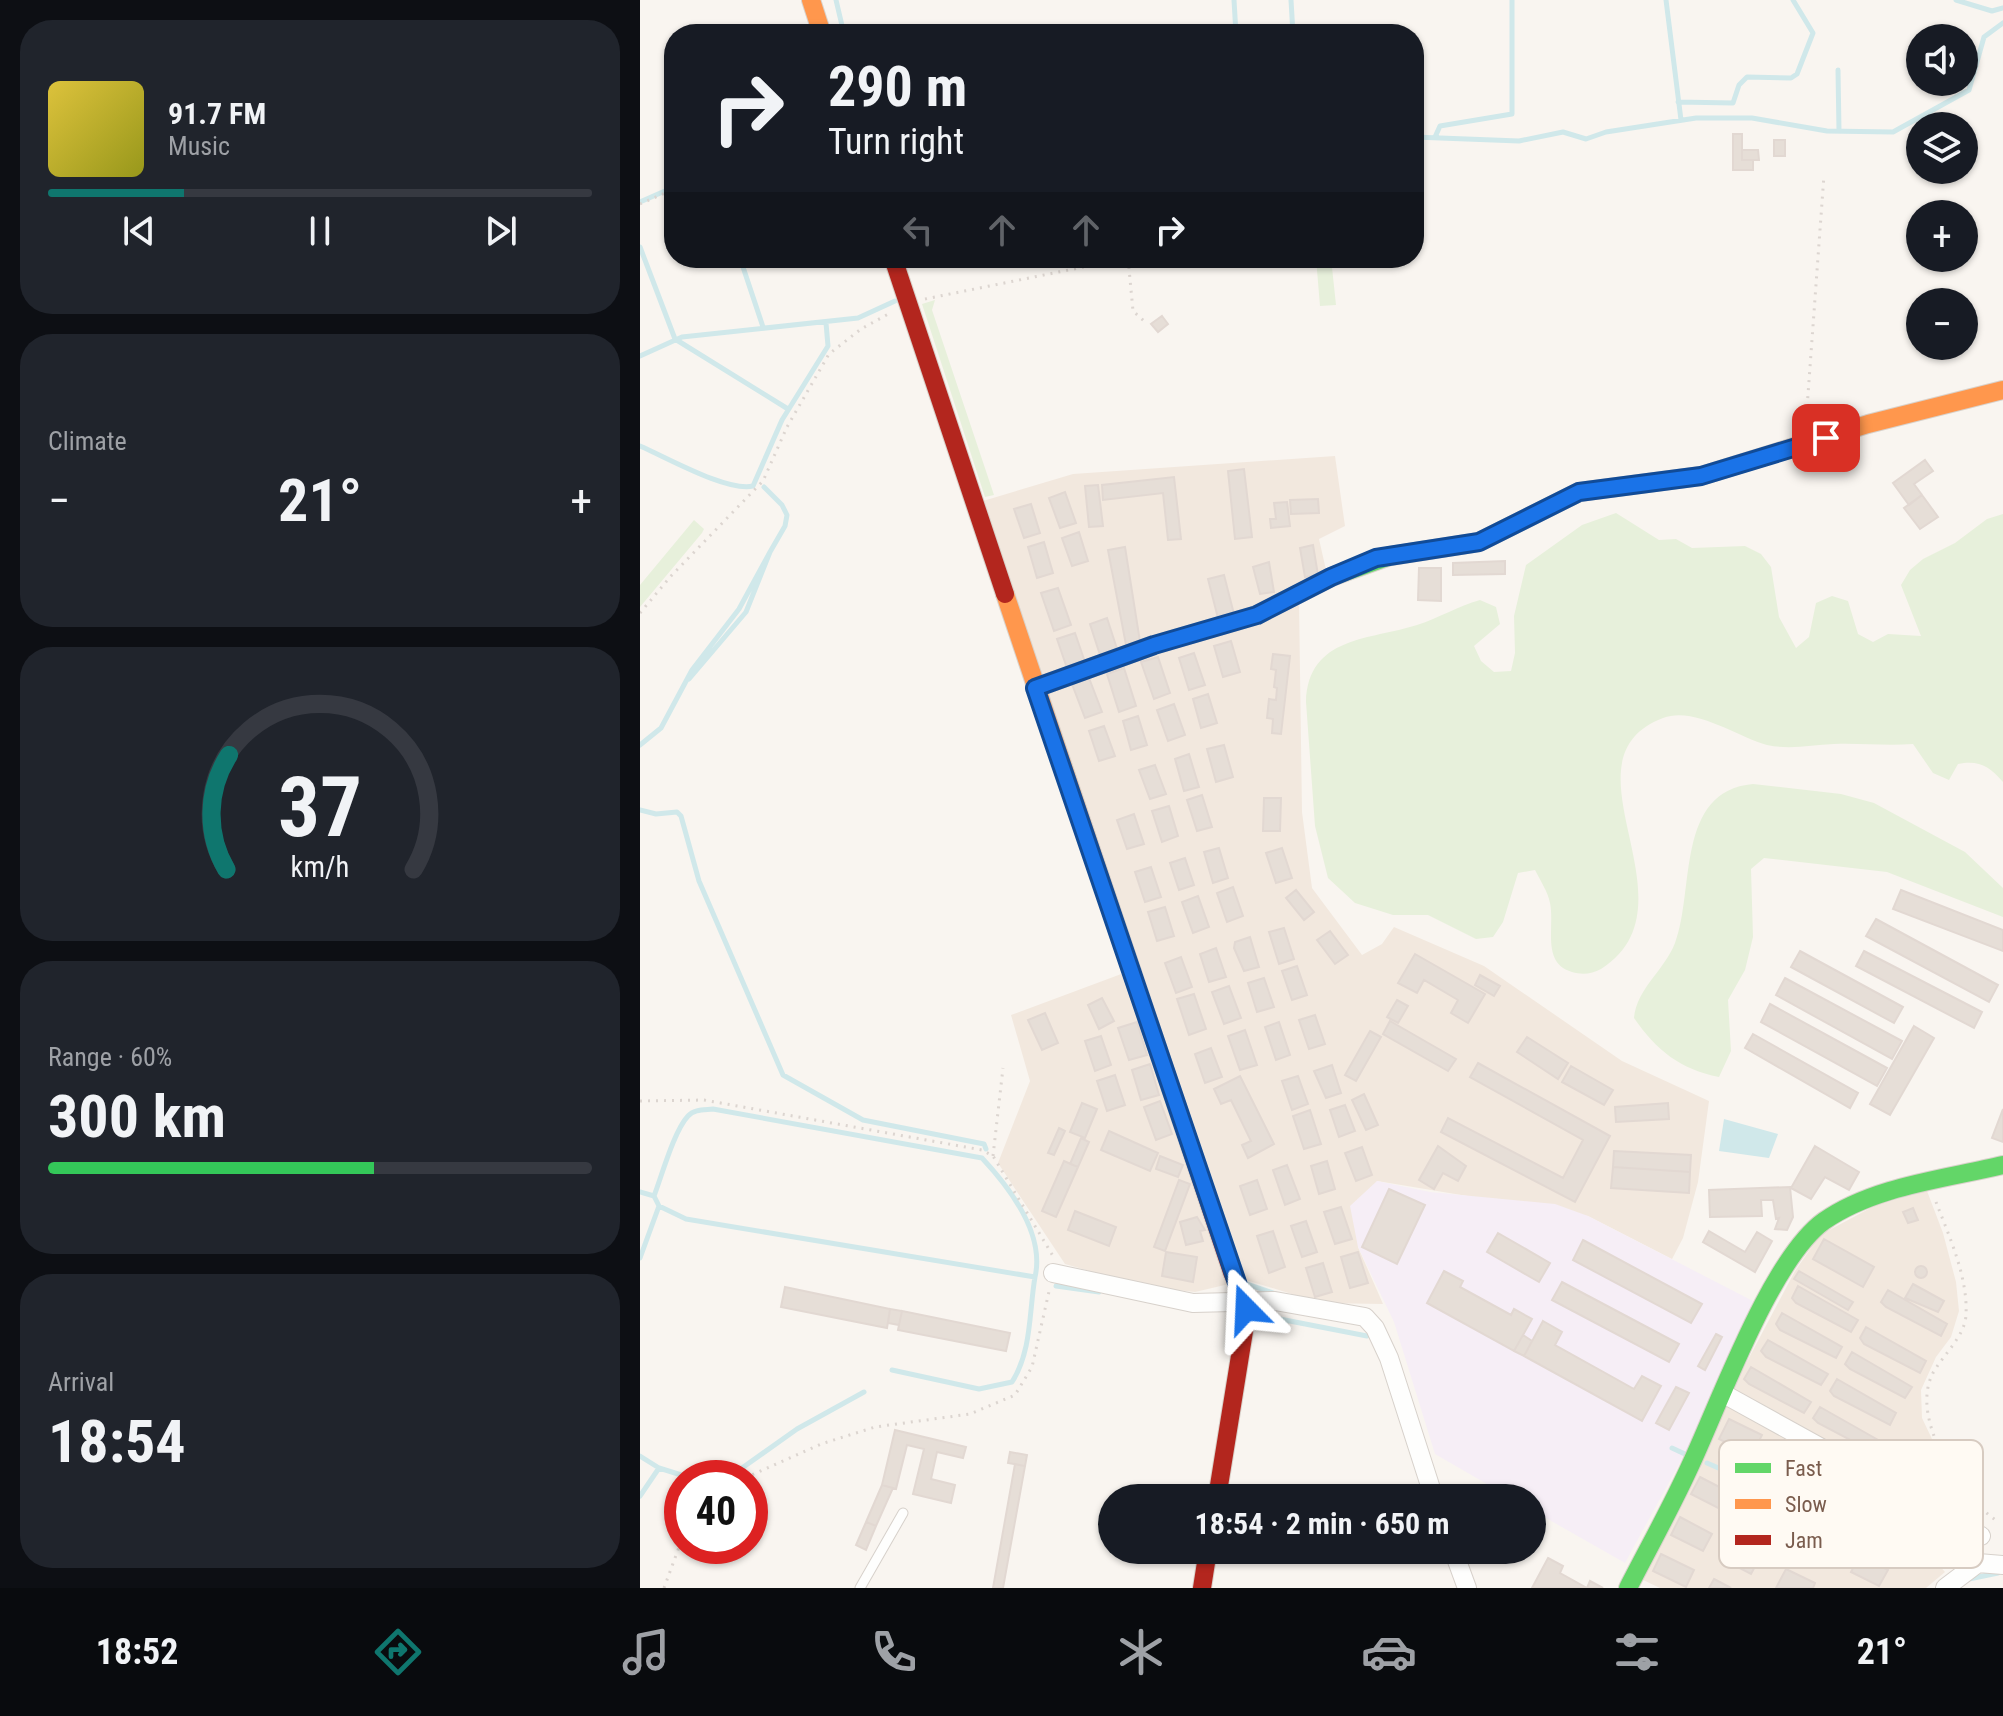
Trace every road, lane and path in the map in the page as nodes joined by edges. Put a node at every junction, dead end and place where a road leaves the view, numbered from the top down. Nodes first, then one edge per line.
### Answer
1 (811, 0) edge
2 (819, 24) edge
3 (1824, 175) dead end
4 (664, 193) edge
5 (640, 204) edge
6 (896, 268) edge
7 (1076, 268) edge
8 (1129, 268) edge
9 (908, 305) junction
10 (1144, 321) dead end
11 (2003, 390) edge
12 (1805, 445) junction
13 (640, 613) edge
14 (1035, 688) junction
15 (1003, 1068) dead end
16 (640, 1101) edge
17 (993, 1156) junction
18 (2003, 1165) edge
19 (1930, 1183) junction
20 (1053, 1273) junction
21 (1245, 1301) junction
22 (1722, 1393) junction
23 (1807, 1440) edge
24 (1938, 1440) edge
25 (768, 1468) edge
26 (1219, 1484) edge
27 (1430, 1484) edge
28 (1983, 1510) edge
29 (903, 1513) dead end
30 (1997, 1521) dead end
31 (1983, 1563) edge
32 (673, 1564) edge
33 (1206, 1564) edge
34 (1458, 1564) edge
35 (2003, 1565) edge
36 (1971, 1568) edge
37 (664, 1588) edge
38 (860, 1588) edge
39 (1202, 1588) edge
40 (1467, 1588) edge
41 (1628, 1588) edge
42 (1945, 1588) edge

1 - 2 street
3 - 12 path
4 - 5 path
6 - 9 street
7 - 9 path
8 - 10 path
9 - 13 path
9 - 14 street
11 - 12 street
12 - 14 street
14 - 21 street
15 - 17 path
16 - 17 path
17 - 20 path
18 - 19 street
19 - 22 street
19 - 24 path
20 - 21 street
20 - 25 path
21 - 26 street
21 - 27 street
22 - 23 street
22 - 41 street
28 - 30 path
29 - 38 lane
31 - 35 street
32 - 37 path
33 - 39 street
34 - 40 street
36 - 42 street

